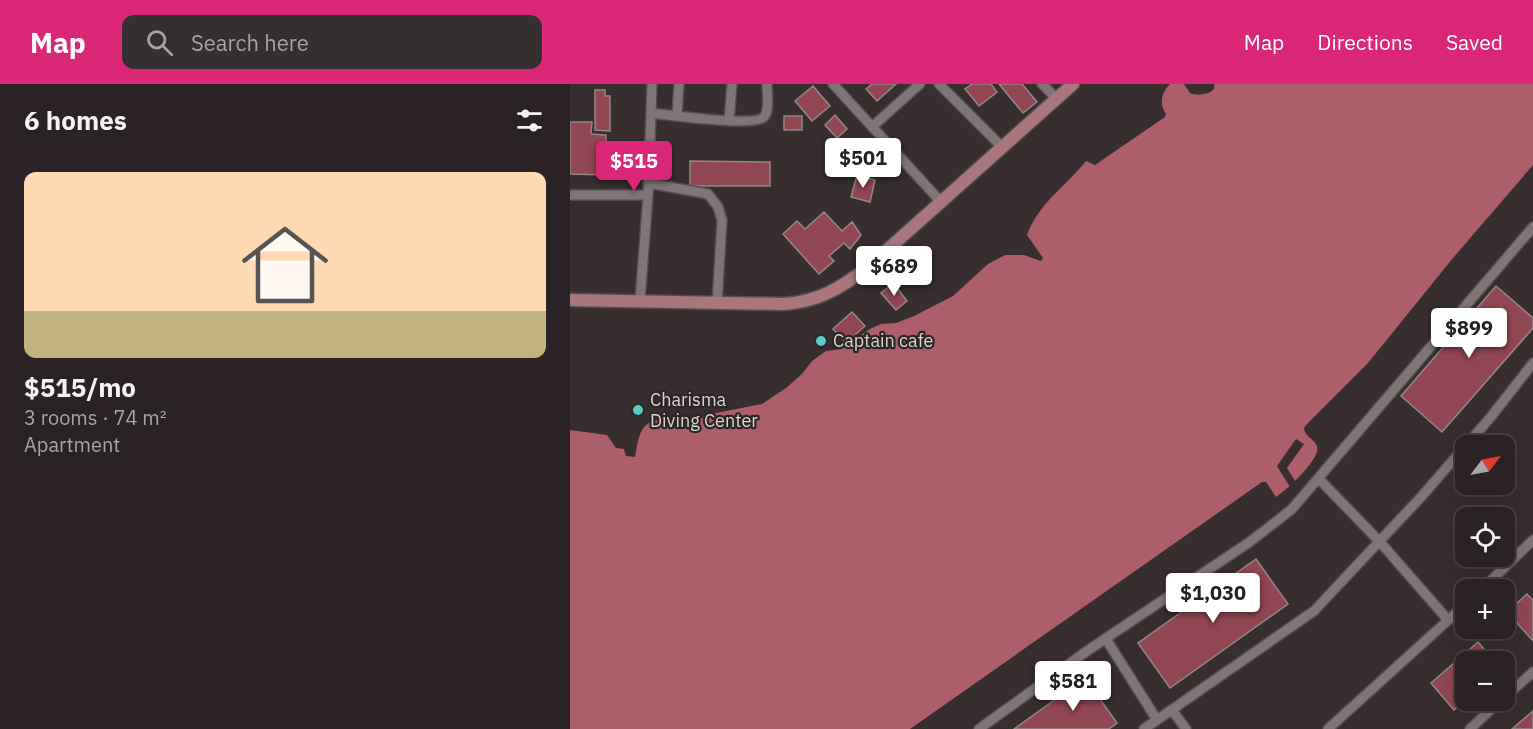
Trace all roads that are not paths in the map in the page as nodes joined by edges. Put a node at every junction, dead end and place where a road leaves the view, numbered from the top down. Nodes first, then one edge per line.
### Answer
1 (652, 84) edge
2 (679, 84) edge
3 (732, 84) edge
4 (767, 84) edge
5 (832, 84) edge
6 (920, 84) edge
7 (939, 84) edge
8 (1042, 84) edge
9 (1073, 84) edge
10 (1057, 99) junction
11 (651, 113) junction
12 (677, 116) junction
13 (729, 121) junction
14 (872, 127) junction
15 (1003, 148) junction
16 (648, 183) junction
17 (570, 195) edge
18 (648, 195) junction
19 (942, 203) junction
20 (1531, 233) edge
21 (570, 300) edge
22 (640, 301) junction
23 (717, 304) junction
24 (1533, 363) edge
25 (1319, 479) junction
26 (1533, 540) edge
27 (1380, 542) junction
28 (1492, 579) edge
29 (1455, 613) edge
30 (1448, 620) junction
31 (1106, 639) junction
32 (1533, 672) edge
33 (1515, 688) edge
34 (1172, 710) junction
35 (1490, 711) edge
36 (1157, 720) junction
37 (979, 729) edge
38 (1144, 729) edge
39 (1186, 729) edge
40 (1328, 729) edge
41 (1470, 729) edge

1 - 11 street
2 - 12 street
3 - 13 street
4 - 13 street
5 - 14 street
6 - 14 street
7 - 15 street
8 - 10 street
9 - 10 main road
10 - 15 main road
11 - 12 street
11 - 16 street
12 - 13 street
14 - 19 street
15 - 19 main road
16 - 18 street
16 - 23 street
17 - 18 street
18 - 22 street
19 - 23 main road
20 - 25 street
21 - 22 main road
22 - 23 main road
24 - 27 street
25 - 27 street
25 - 31 street
26 - 28 street
27 - 30 street
27 - 34 street
29 - 30 street
30 - 40 street
31 - 36 street
31 - 37 street
32 - 33 street
34 - 36 street
34 - 39 street
35 - 41 street
36 - 38 street

